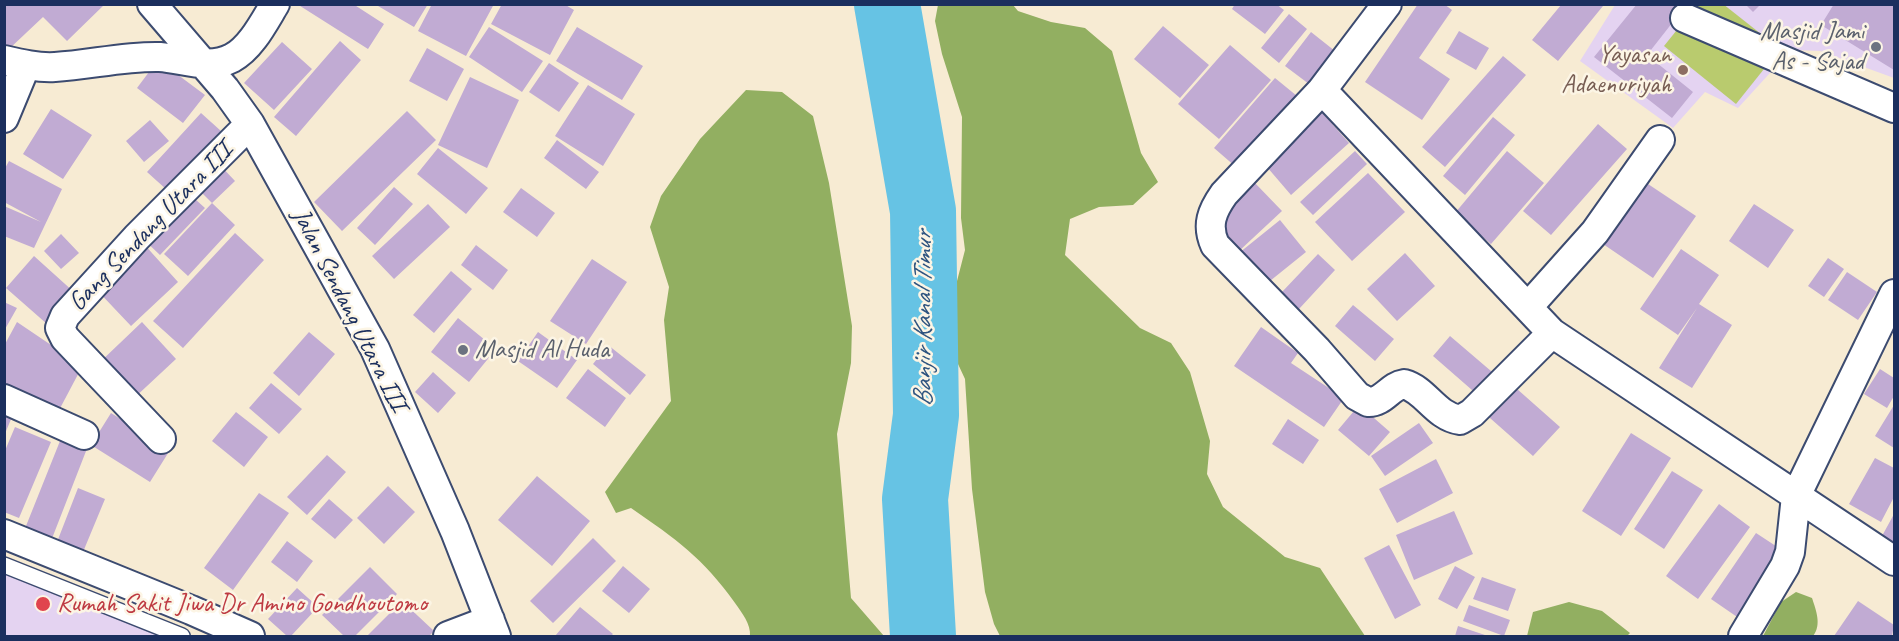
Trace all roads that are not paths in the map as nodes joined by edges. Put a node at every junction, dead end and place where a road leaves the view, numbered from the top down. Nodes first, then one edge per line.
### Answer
1 (152, 4) edge
2 (275, 4) edge
3 (1387, 4) edge
4 (1684, 18) dead end
5 (16, 63) edge
6 (203, 64) junction
7 (1322, 90) junction
8 (1894, 108) edge
9 (4, 118) edge
10 (250, 124) junction
11 (1660, 140) dead end
12 (1894, 294) edge
13 (1528, 307) junction
14 (1552, 333) junction
15 (4, 399) edge
16 (84, 435) dead end
17 (160, 439) dead end
18 (1796, 496) junction
19 (4, 534) edge
20 (1894, 561) edge
21 (4, 565) edge
22 (493, 628) edge
23 (182, 636) edge
24 (250, 636) edge
25 (448, 636) edge
26 (1743, 636) edge

1 - 6 street, Jalan Sendang Utara III
2 - 6 street
3 - 7 street
4 - 8 street
5 - 6 street
5 - 9 street
6 - 10 street, Jalan Sendang Utara III
7 - 13 street
7 - 14 street
10 - 17 street, Gang Sendang Utara III
10 - 22 street, Jalan Sendang Utara III
11 - 13 street
12 - 18 street
13 - 14 street
14 - 18 street
15 - 16 street
18 - 20 street
18 - 26 street
19 - 24 street
21 - 23 lane
22 - 25 street

